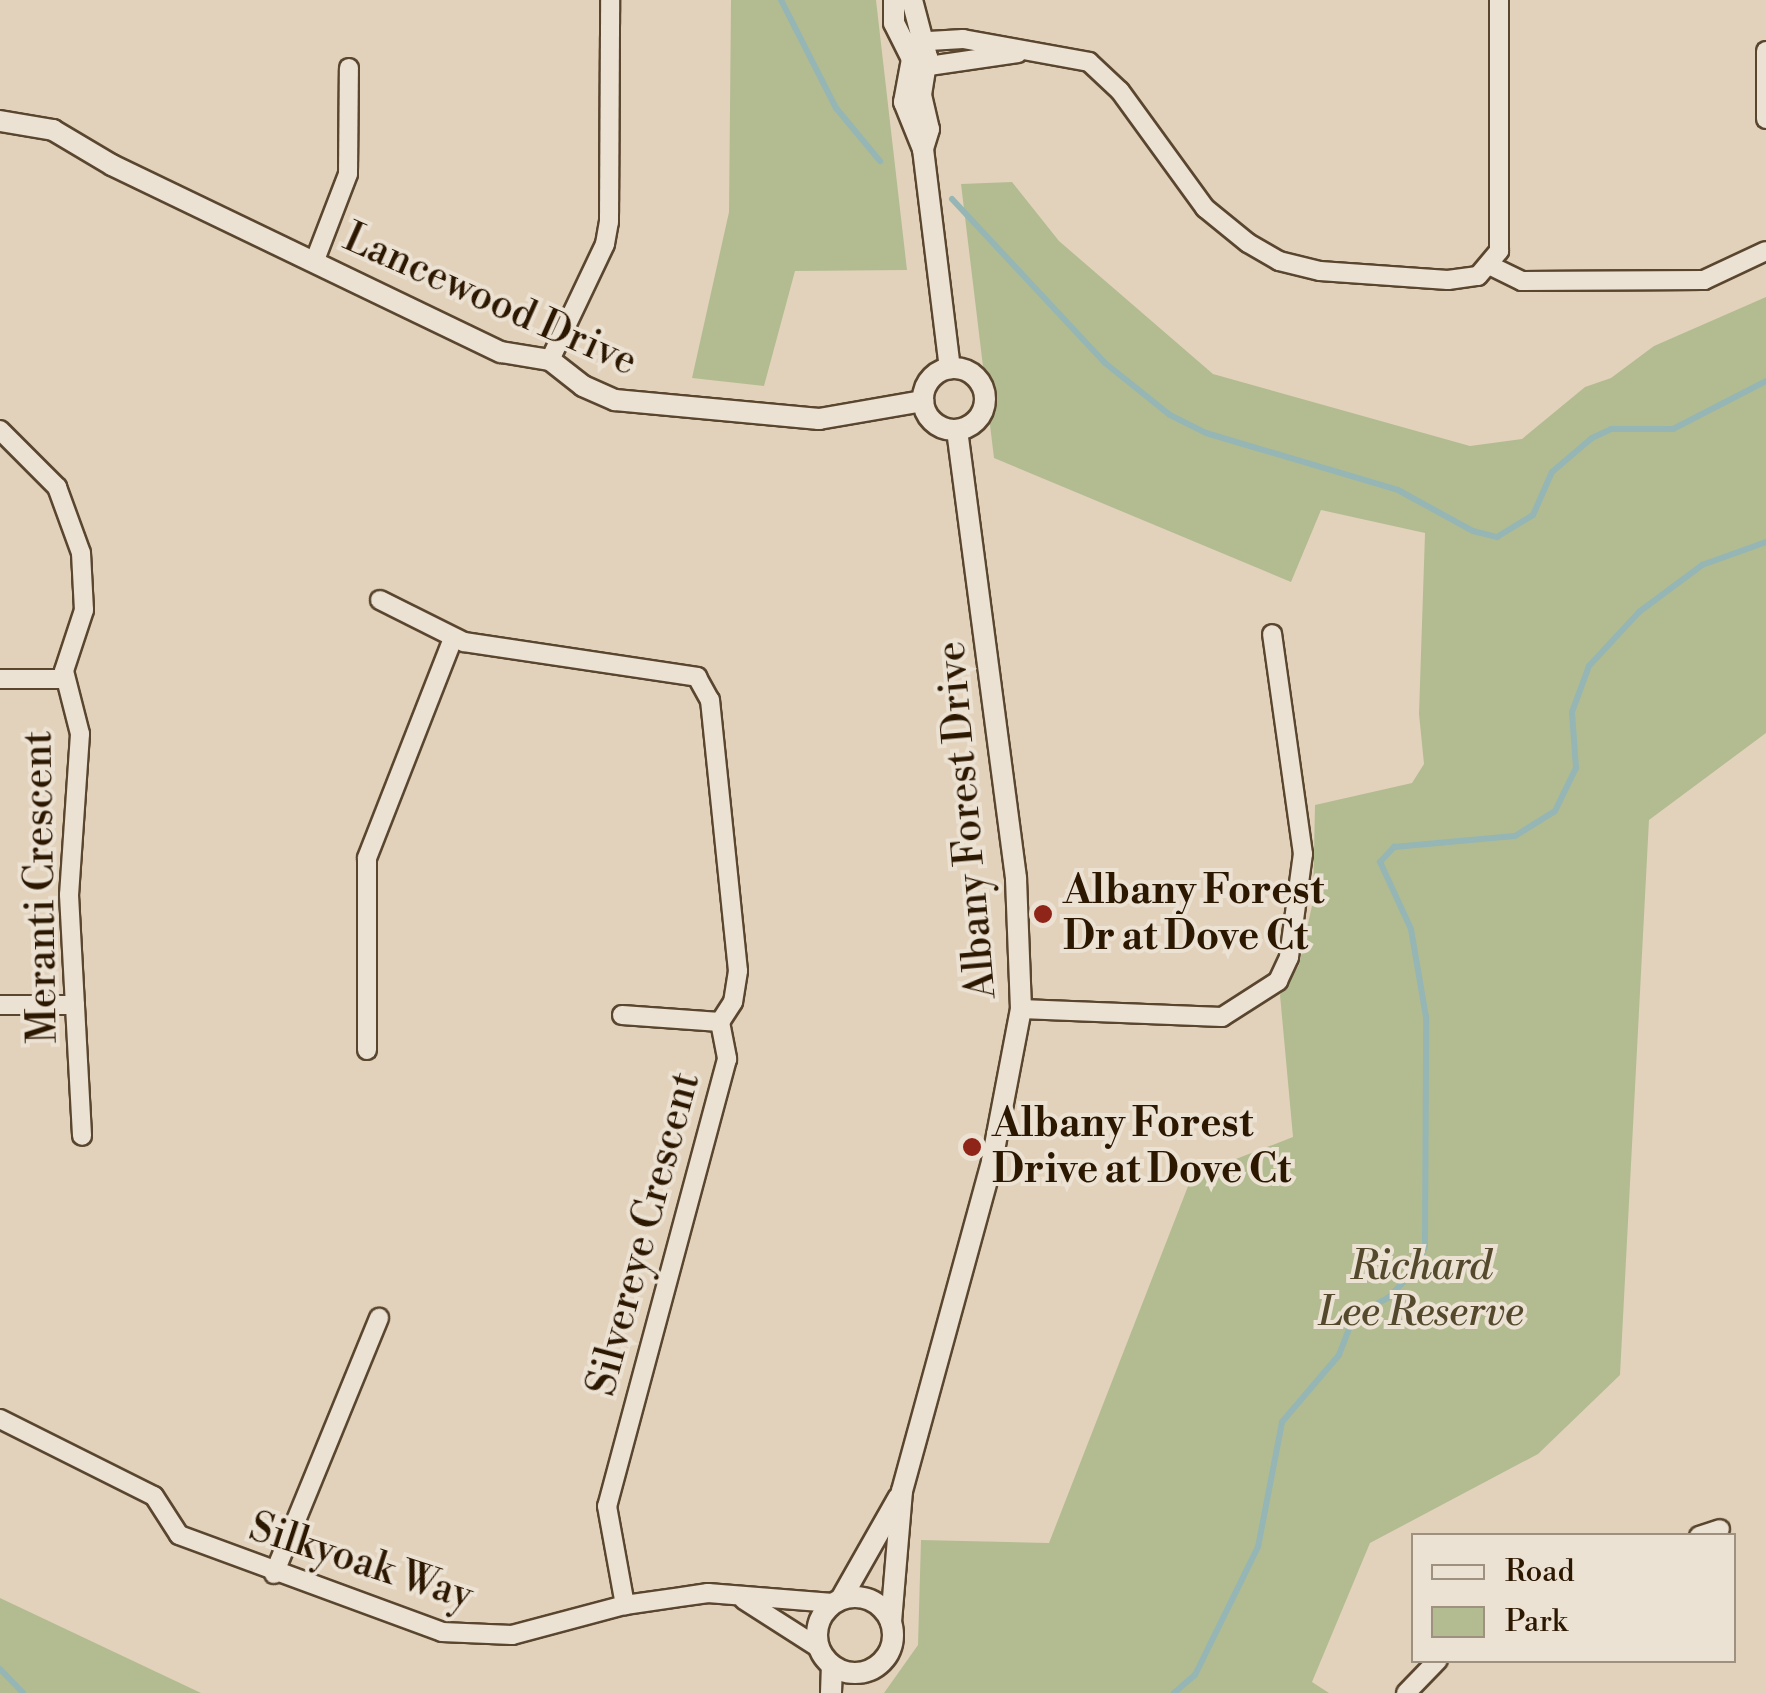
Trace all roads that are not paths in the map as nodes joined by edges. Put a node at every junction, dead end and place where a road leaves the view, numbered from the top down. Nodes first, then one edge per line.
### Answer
1 (610, 0) edge
2 (894, 0) edge
3 (912, 0) edge
4 (1499, 0) edge
5 (916, 42) junction
6 (1038, 50) junction
7 (1766, 51) edge
8 (919, 67) junction
9 (349, 68) dead end
10 (1766, 119) edge
11 (0, 121) edge
12 (1766, 250) edge
13 (314, 260) junction
14 (1491, 266) junction
15 (550, 360) junction
16 (950, 368) junction
17 (922, 400) junction
18 (0, 430) edge
19 (957, 430) junction
20 (380, 600) dead end
21 (1272, 634) dead end
22 (453, 638) junction
23 (0, 679) edge
24 (64, 679) junction
25 (0, 1005) edge
26 (74, 1005) junction
27 (1021, 1009) junction
28 (622, 1015) dead end
29 (720, 1022) junction
30 (367, 1050) dead end
31 (82, 1136) dead end
32 (379, 1318) dead end
33 (0, 1419) edge
34 (902, 1491) junction
35 (1720, 1529) dead end
36 (1709, 1533) edge
37 (274, 1574) junction
38 (739, 1597) junction
39 (837, 1601) junction
40 (625, 1605) junction
41 (891, 1622) junction
42 (819, 1648) junction
43 (1435, 1663) edge
44 (832, 1666) junction
45 (877, 1667) junction
46 (831, 1693) edge
47 (864, 1693) edge
48 (1406, 1693) edge

1 - 15 street
2 - 5 street
3 - 5 street
4 - 14 street
5 - 6 street
5 - 8 street
6 - 8 street
6 - 14 street
7 - 10 street
8 - 16 street
9 - 13 street
11 - 13 street, Lancewood Drive
12 - 14 street
13 - 15 street, Lancewood Drive
15 - 17 street, Lancewood Drive
16 - 17 street
16 - 19 street
17 - 19 street
18 - 24 street, Meranti Crescent
19 - 27 street, Albany Forest Drive
20 - 22 street, Silvereye Crescent
21 - 27 street
22 - 29 street, Silvereye Crescent
22 - 30 street
23 - 24 street
24 - 26 street, Meranti Crescent
25 - 26 street
26 - 31 street, Meranti Crescent
27 - 34 street, Albany Forest Drive
28 - 29 street
29 - 40 street, Silvereye Crescent
32 - 37 street
33 - 37 street, Silkyoak Way
34 - 39 street, Albany Forest Drive
34 - 41 street, Albany Forest Drive
35 - 36 street
37 - 40 street, Silkyoak Way
38 - 39 street, Silkyoak Way
38 - 40 street, Silkyoak Way
38 - 42 street
39 - 41 street
39 - 42 street
41 - 45 street
42 - 44 street
43 - 48 street
44 - 45 street
44 - 46 street
45 - 47 street

